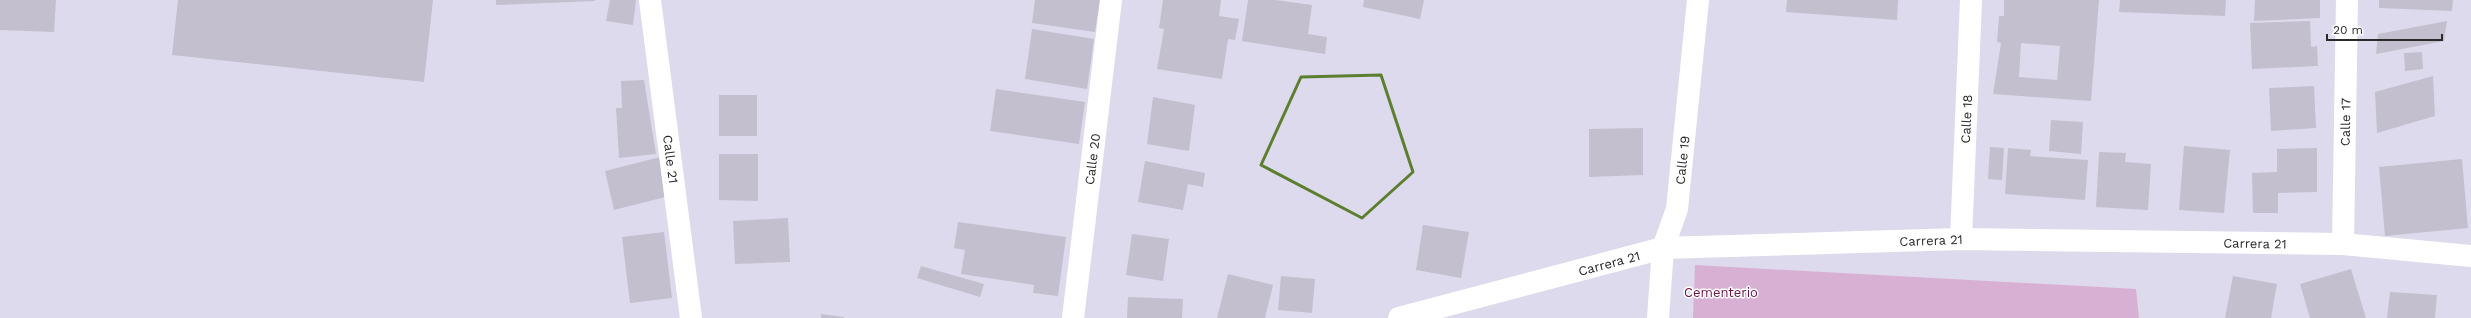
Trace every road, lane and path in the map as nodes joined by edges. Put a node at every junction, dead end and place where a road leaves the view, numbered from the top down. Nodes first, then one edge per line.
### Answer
1 (650, 0) edge
2 (1111, 0) edge
3 (1698, 0) edge
4 (1971, 0) edge
5 (2347, 0) edge
6 (1960, 239) junction
7 (2343, 244) junction
8 (1663, 248) junction
9 (2471, 256) edge
10 (691, 318) edge
11 (1073, 318) edge
12 (1399, 318) edge
13 (1658, 318) edge

1 - 10 street, Calle 21
2 - 11 street, Calle 20
3 - 8 street, Calle 19
4 - 6 street, Calle 18
5 - 7 street, Calle 17
6 - 7 street, Carrera 21
6 - 8 street, Carrera 21
7 - 9 street, Carrera 21
8 - 12 street, Carrera 21
8 - 13 street, Calle 19

